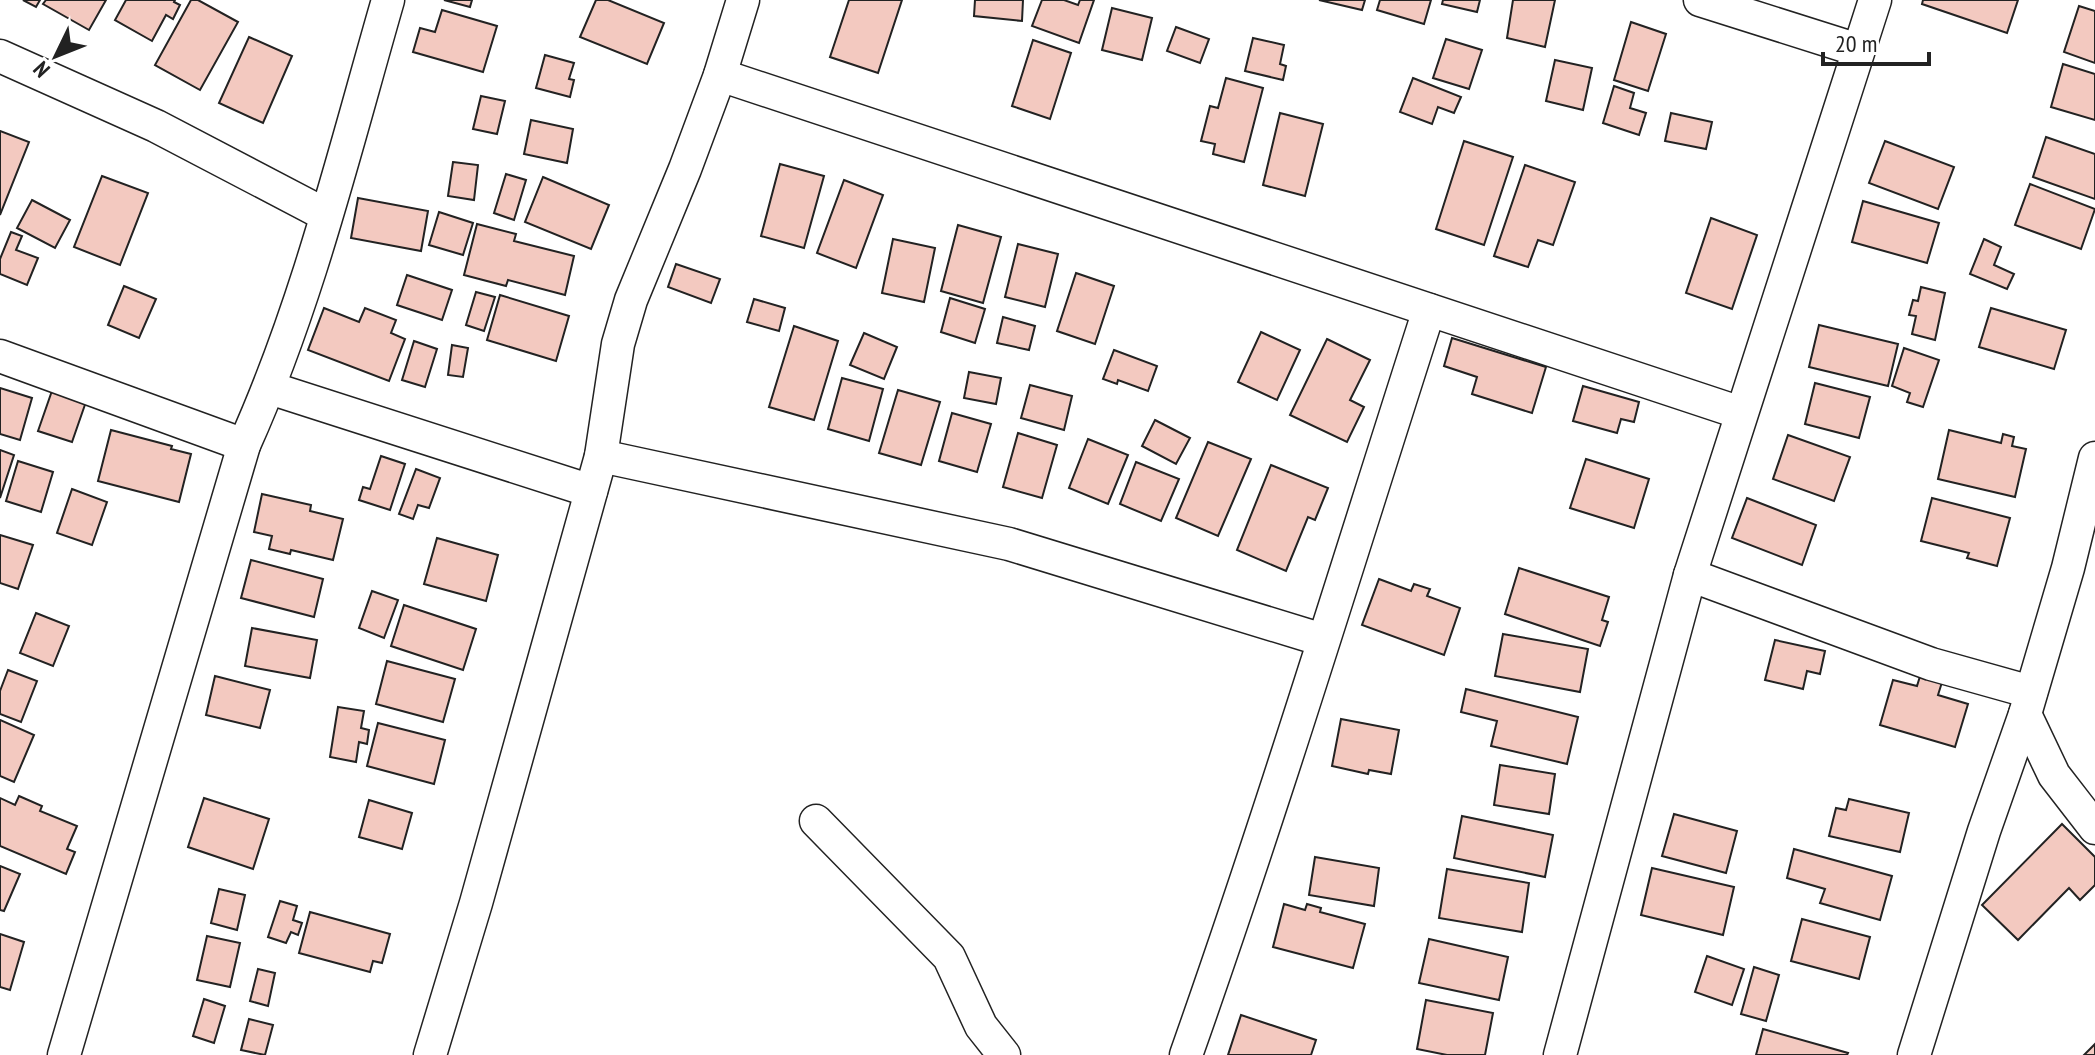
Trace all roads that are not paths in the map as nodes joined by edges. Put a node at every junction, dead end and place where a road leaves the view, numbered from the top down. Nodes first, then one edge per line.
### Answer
1 (388, 0) edge
2 (743, 0) edge
3 (1700, 0) edge
4 (1875, 0) edge
5 (1858, 50) junction
6 (0, 56) edge
7 (720, 75) junction
8 (326, 215) junction
9 (1429, 310) junction
10 (0, 356) edge
11 (270, 388) junction
12 (1741, 413) junction
13 (244, 445) junction
14 (601, 456) junction
15 (2095, 458) edge
16 (591, 491) junction
17 (1690, 575) junction
18 (1323, 640) junction
19 (2028, 703) junction
20 (816, 821) dead end
21 (2095, 828) edge
22 (64, 1055) edge
23 (430, 1055) edge
24 (1004, 1055) edge
25 (1186, 1055) edge
26 (1560, 1055) edge
27 (1914, 1055) edge

1 - 8 street
2 - 7 street
3 - 5 street
4 - 5 street
5 - 12 street
6 - 8 street
7 - 9 street
7 - 14 street
8 - 11 street
9 - 12 street
9 - 18 street
10 - 13 street
11 - 13 street
11 - 16 street
12 - 17 street
13 - 22 street
14 - 16 street
14 - 18 street
15 - 19 street
16 - 23 street
17 - 19 street
17 - 26 street
18 - 25 street
19 - 21 street
19 - 27 street
20 - 24 street

